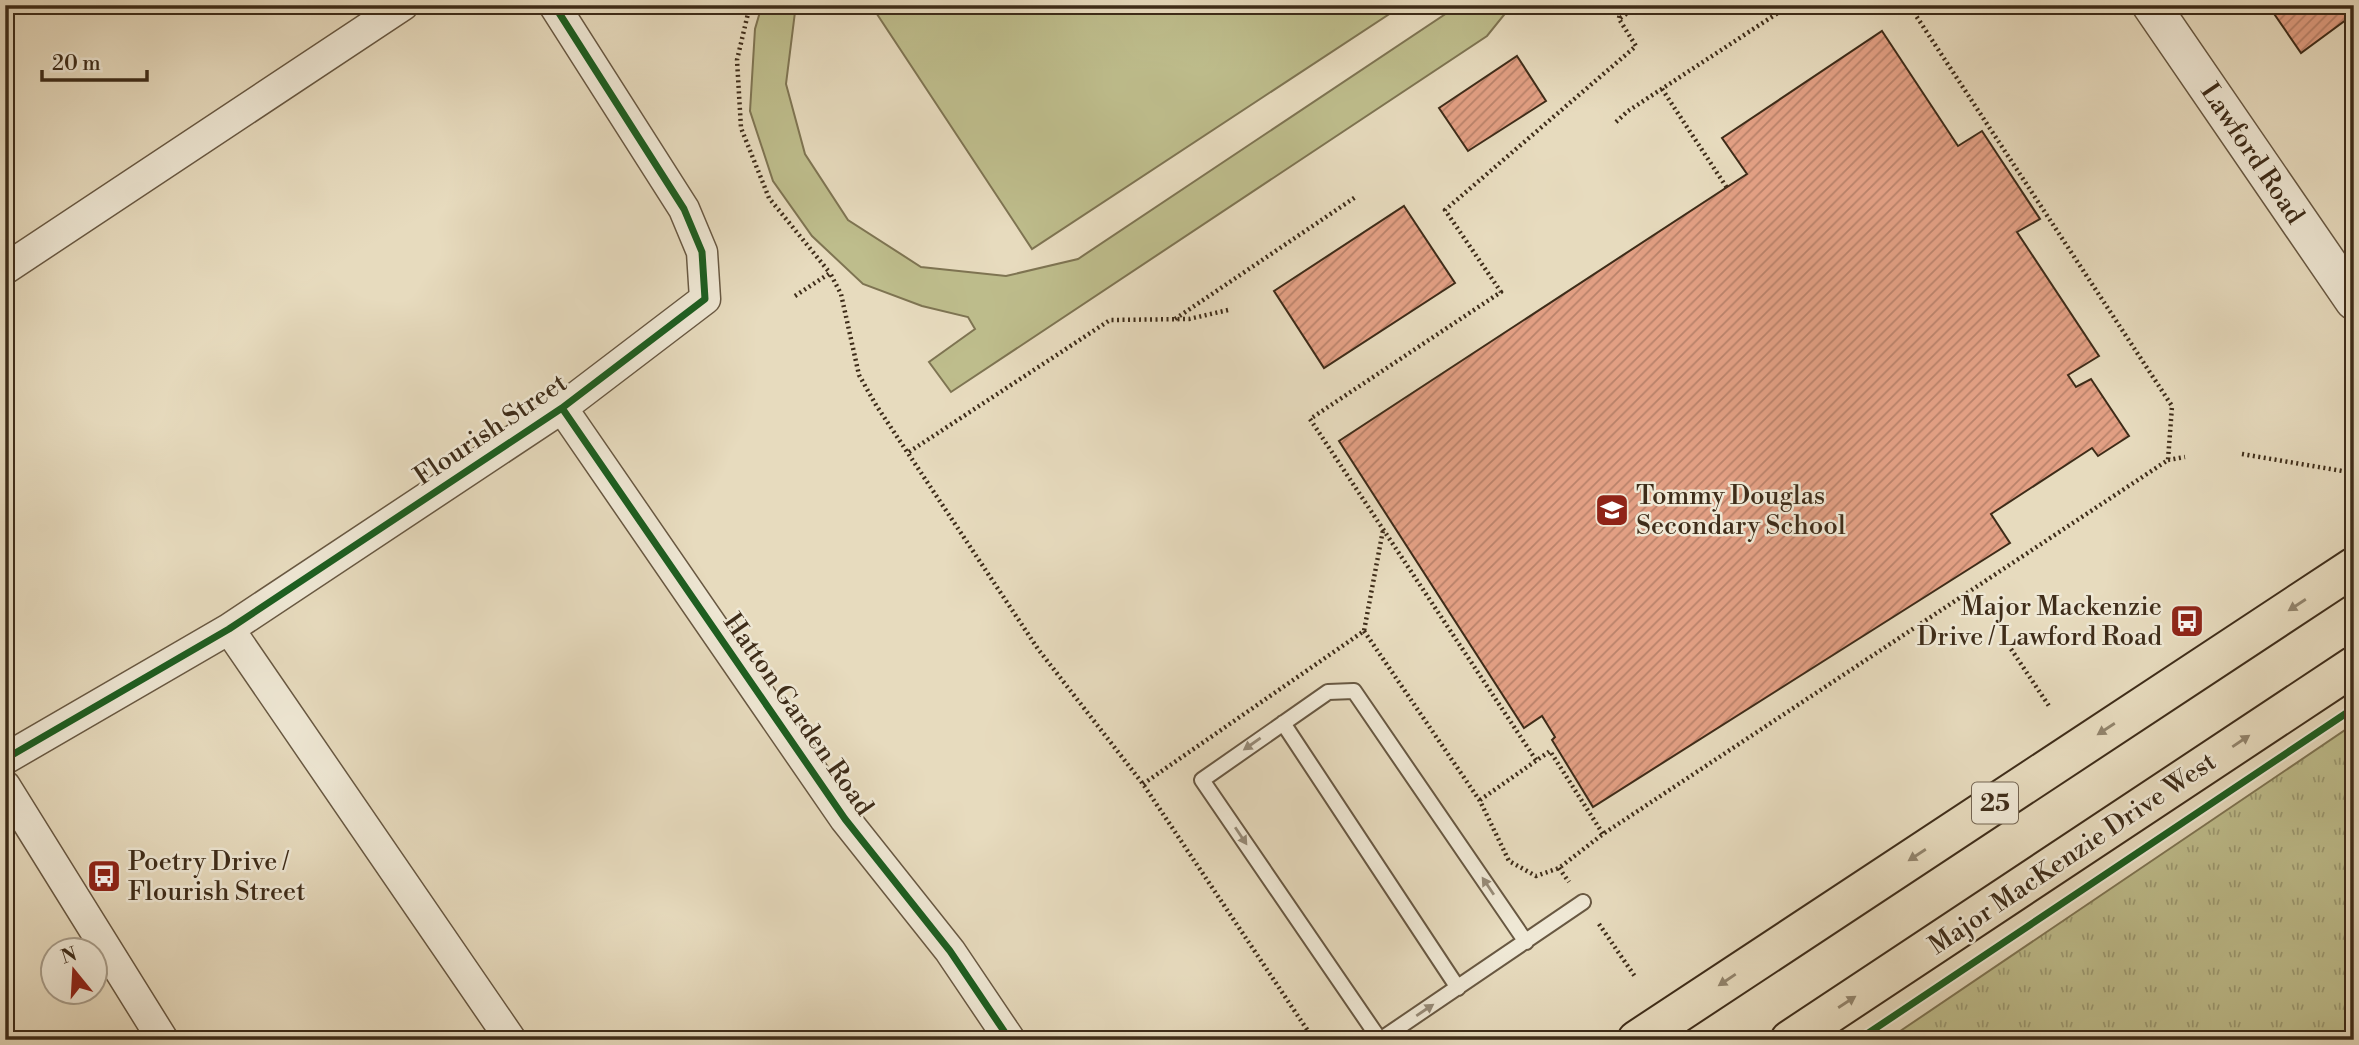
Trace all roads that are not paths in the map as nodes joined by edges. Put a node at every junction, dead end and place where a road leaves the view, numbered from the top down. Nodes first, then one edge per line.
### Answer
1 (403, 5) edge
2 (554, 5) edge
3 (2151, 5) edge
4 (5, 269) edge
5 (2354, 301) edge
6 (562, 408) junction
7 (2354, 567) edge
8 (229, 629) junction
9 (2354, 666) edge
10 (1283, 723) junction
11 (5, 759) edge
12 (5, 786) edge
13 (1583, 902) dead end
14 (1526, 942) junction
15 (1458, 988) junction
16 (163, 1040) edge
17 (511, 1040) edge
18 (1010, 1040) edge
19 (1637, 1040) edge
20 (1790, 1040) edge

1 - 4 street
2 - 6 street, Flourish Street
3 - 5 street, Lawford Road
6 - 8 street, Flourish Street
6 - 18 street, Hatton Garden Road
7 -> 19 main road, 25
8 - 11 street, Flourish Street
8 - 17 street
20 -> 9 main road, Major MacKenzie Drive West
14 -> 10 lane
10 - 15 lane
10 -> 15 lane
12 - 16 street
13 - 14 lane
14 - 15 lane

